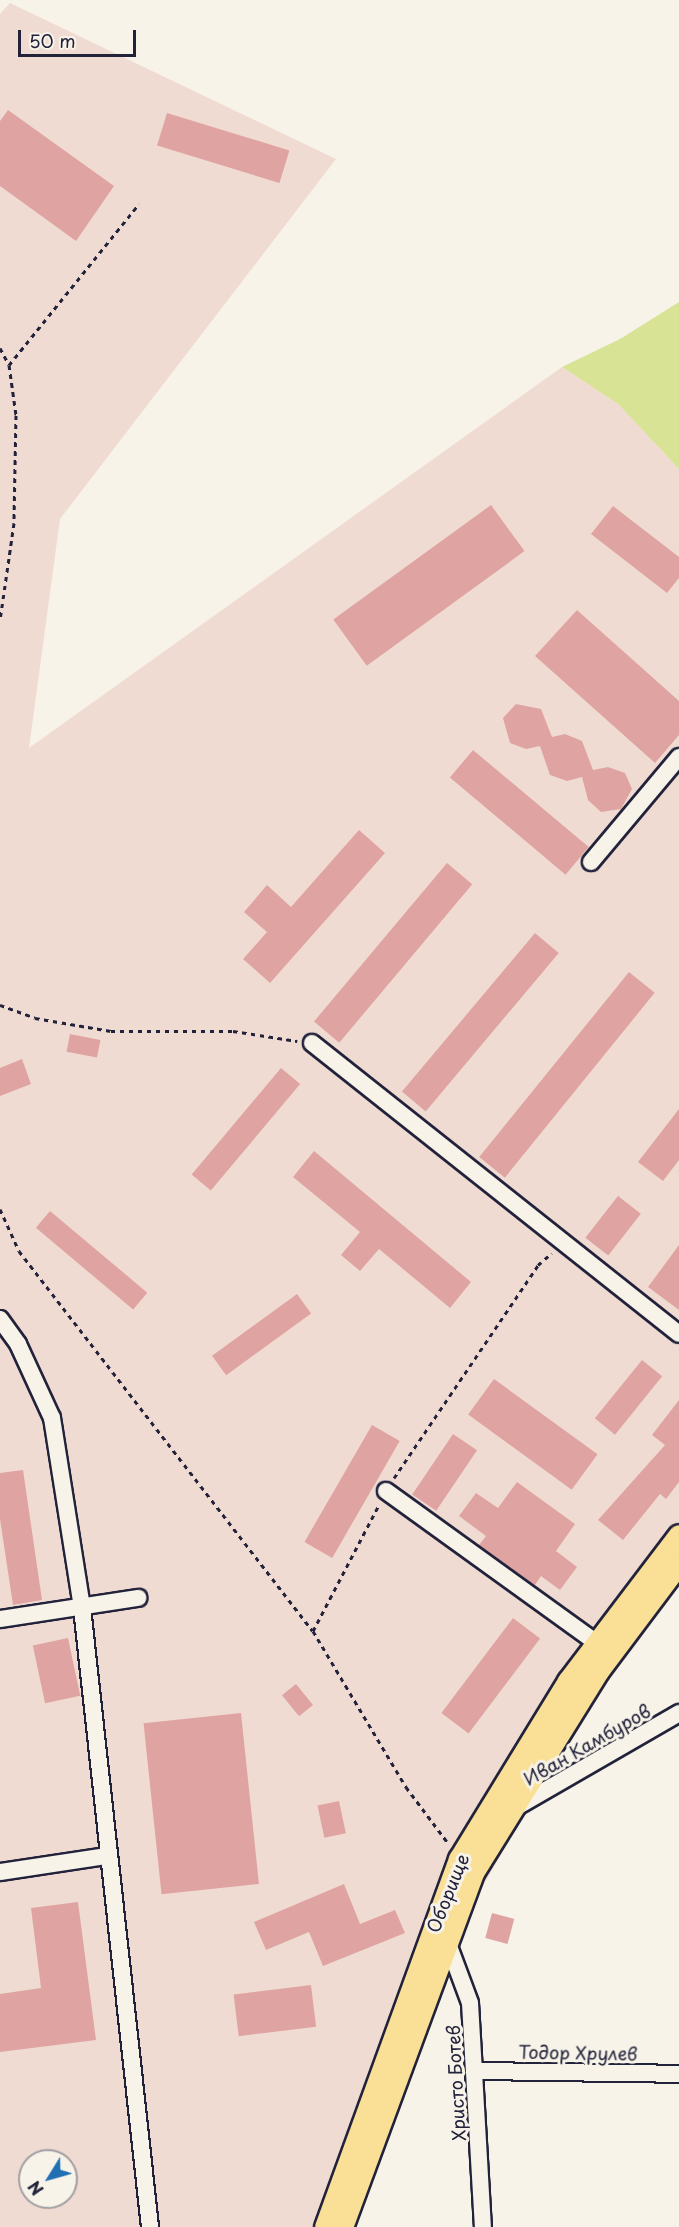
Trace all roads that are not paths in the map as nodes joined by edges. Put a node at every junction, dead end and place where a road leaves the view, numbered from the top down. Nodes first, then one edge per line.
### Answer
1 (679, 757) edge
2 (591, 862) dead end
3 (312, 1043) road end
4 (0, 1318) edge
5 (679, 1334) edge
6 (386, 1491) road end
7 (679, 1535) edge
8 (679, 1563) edge
9 (138, 1598) dead end
10 (82, 1608) junction
11 (0, 1619) edge
12 (597, 1643) junction
13 (676, 1721) edge
14 (513, 1809) junction
15 (106, 1856) junction
16 (0, 1872) edge
17 (447, 1941) junction
18 (476, 2071) junction
19 (679, 2074) edge
20 (150, 2227) edge
21 (325, 2227) edge
22 (342, 2227) edge
23 (483, 2227) edge

1 - 2 street
3 - 5 street
4 - 10 street
6 - 12 street
7 - 12 main road, Оборище
8 - 14 main road, Оборище
9 - 10 street
10 - 11 street
10 - 15 street
12 - 21 main road, Оборище
13 - 14 street, Иван Камбуров
14 - 17 main road, Оборище
15 - 16 street
15 - 20 street
17 - 18 street, Христо Ботев
17 - 22 main road, Оборище
18 - 19 street, Тодор Хрулев
18 - 23 street, Христо Ботев

